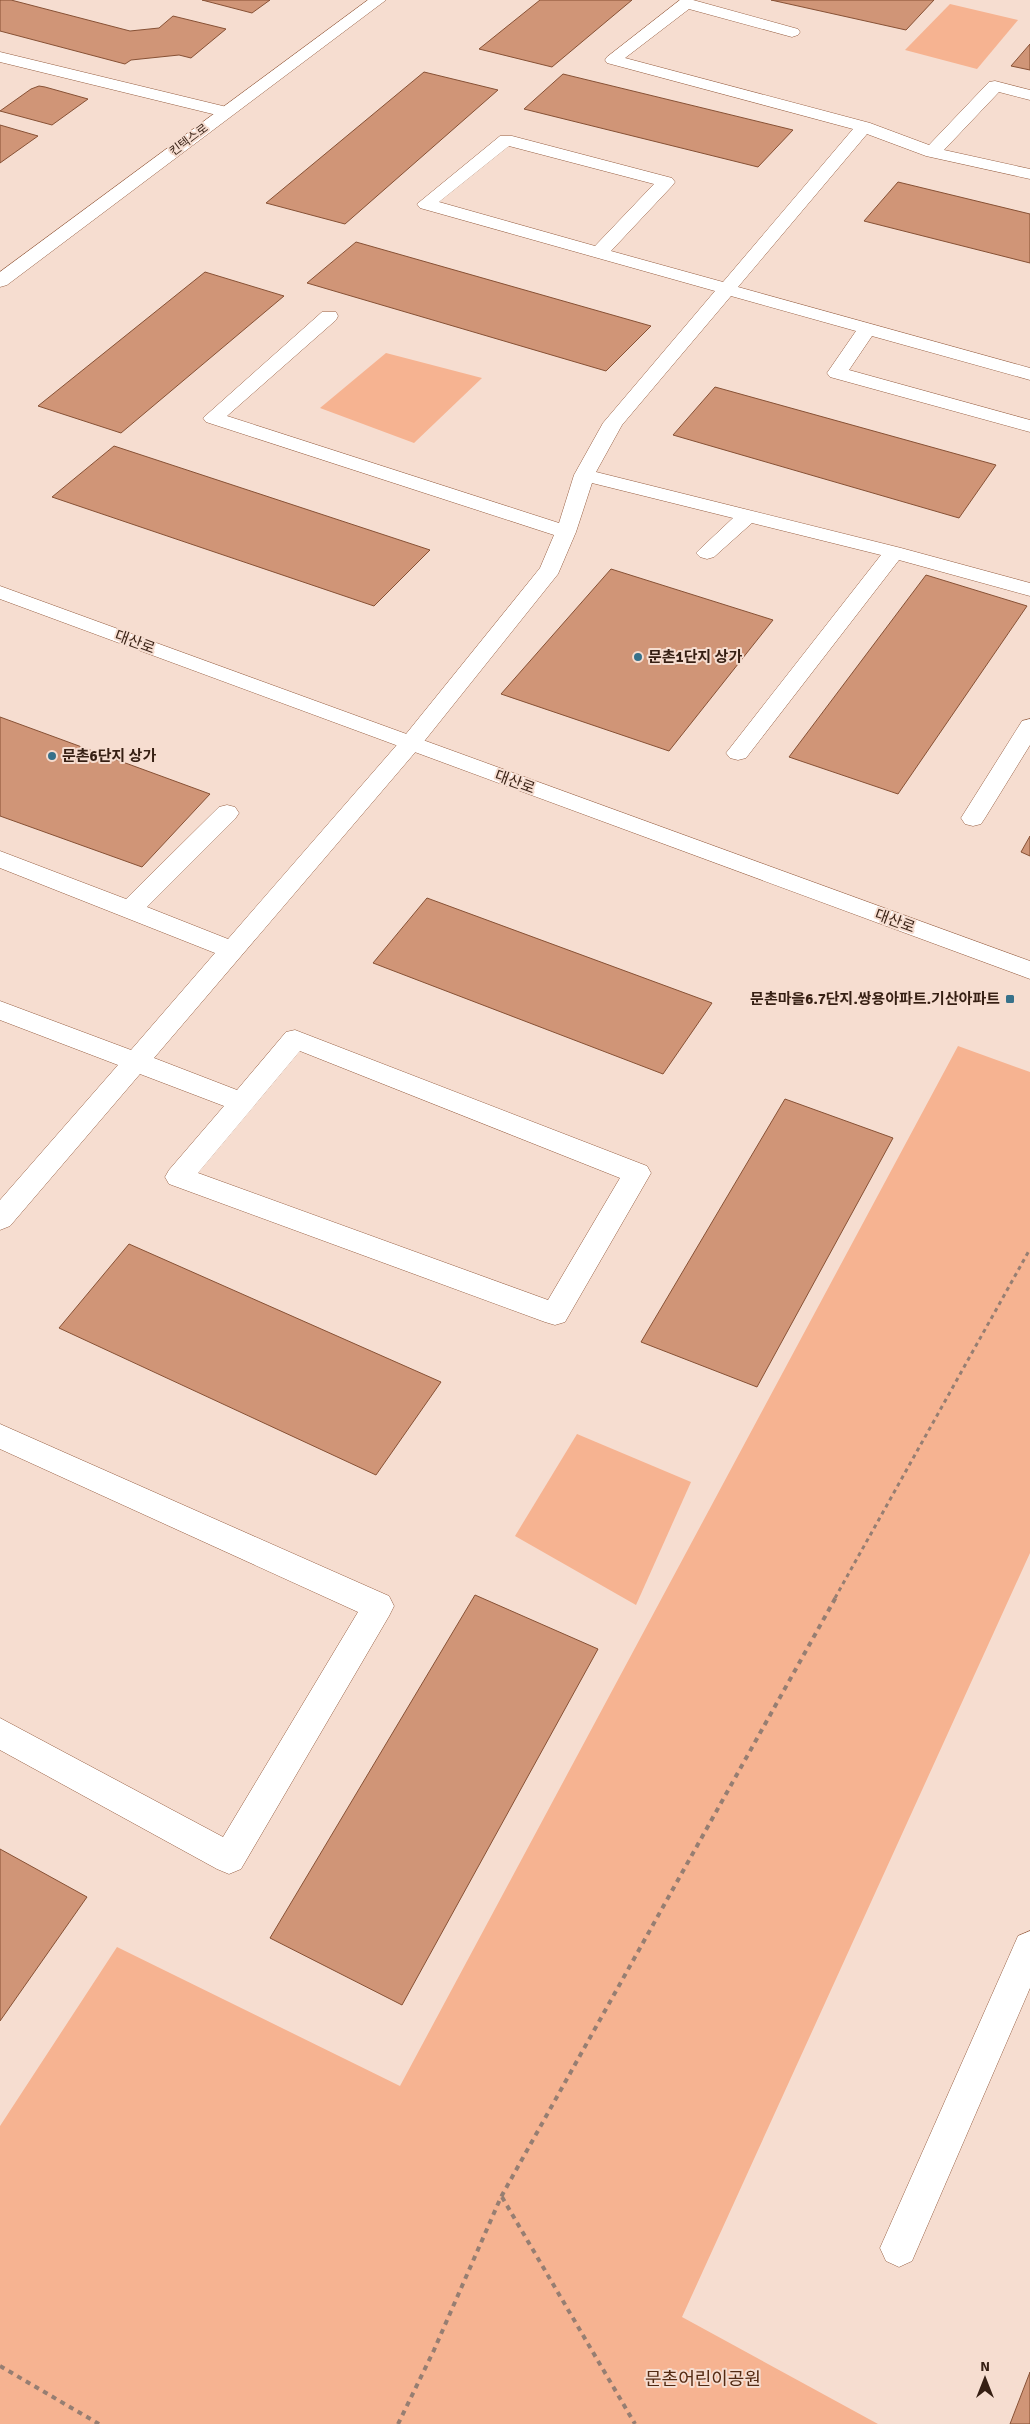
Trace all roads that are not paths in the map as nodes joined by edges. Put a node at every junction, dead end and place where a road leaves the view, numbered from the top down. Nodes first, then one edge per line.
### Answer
1 (378, 0) edge
2 (792, 32) dead end
3 (0, 57) edge
4 (20, 63) junction
5 (0, 76) edge
6 (1030, 95) edge
7 (225, 112) junction
8 (864, 127) junction
9 (932, 152) junction
10 (1030, 174) edge
11 (599, 254) junction
12 (0, 281) edge
13 (727, 290) junction
14 (329, 316) dead end
15 (867, 329) junction
16 (1030, 374) edge
17 (1030, 426) edge
18 (584, 475) junction
19 (747, 517) junction
20 (566, 532) junction
21 (894, 552) junction
22 (707, 553) dead end
23 (1030, 590) edge
24 (0, 592) edge
25 (1030, 726) edge
26 (410, 744) junction
27 (738, 753) dead end
28 (227, 813) dead end
29 (973, 818) dead end
30 (0, 859) edge
31 (130, 910) junction
32 (232, 950) junction
33 (1030, 970) edge
34 (0, 1010) edge
35 (136, 1061) junction
36 (240, 1102) junction
37 (0, 1219) edge
38 (0, 1436) edge
39 (0, 1733) edge
40 (1030, 1948) edge
41 (898, 2248) dead end

1 - 7 main road, 킨텍스로
2 - 8 main road
3 - 4 main road
4 - 5 main road
4 - 7 main road
6 - 9 main road
7 - 12 main road, 킨텍스로
8 - 9 main road
8 - 13 main road
9 - 10 main road
11 - 11 main road
11 - 13 main road
13 - 15 main road
13 - 18 main road
14 - 20 main road
15 - 16 main road
15 - 17 main road
18 - 19 main road
18 - 20 main road
19 - 21 main road
19 - 22 main road
20 - 26 main road
21 - 23 main road
21 - 27 main road
24 - 26 main road, 대산로
25 - 29 main road
26 - 32 main road
26 - 33 main road, 대산로
28 - 31 main road
30 - 31 main road
31 - 32 main road
32 - 35 main road
34 - 35 main road
35 - 36 main road
35 - 37 main road
36 - 36 main road
38 - 39 main road
40 - 41 main road

